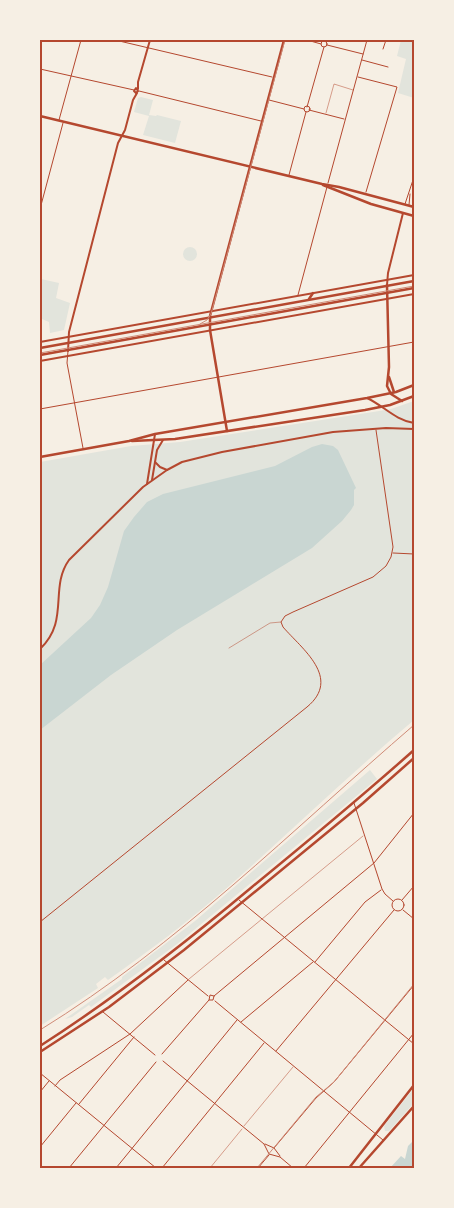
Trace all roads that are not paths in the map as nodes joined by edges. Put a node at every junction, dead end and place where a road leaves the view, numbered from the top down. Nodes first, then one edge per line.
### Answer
1 (81, 40) edge
2 (115, 40) edge
3 (150, 40) edge
4 (284, 40) edge
5 (307, 40) edge
6 (367, 40) edge
7 (386, 40) edge
8 (325, 41) edge
9 (322, 44) junction
10 (327, 45) junction
11 (324, 47) junction
12 (148, 48) junction
13 (383, 49) dead end
14 (364, 54) junction
15 (362, 60) junction
16 (388, 67) dead end
17 (40, 69) edge
18 (71, 76) junction
19 (274, 77) junction
20 (357, 77) junction
21 (353, 90) junction
22 (136, 91) junction
23 (268, 100) junction
24 (307, 107) junction
25 (304, 109) junction
26 (310, 110) junction
27 (306, 112) junction
28 (326, 114) junction
29 (40, 116) edge
30 (345, 119) junction
31 (59, 121) junction
32 (262, 121) junction
33 (63, 122) junction
34 (122, 136) junction
35 (250, 166) junction
36 (289, 176) junction
37 (414, 177) edge
38 (327, 185) junction
39 (365, 194) junction
40 (407, 205) junction
41 (414, 207) edge
42 (40, 209) edge
43 (404, 213) junction
44 (414, 216) edge
45 (414, 275) edge
46 (387, 279) junction
47 (414, 281) edge
48 (387, 285) junction
49 (414, 288) edge
50 (313, 293) junction
51 (387, 293) junction
52 (414, 294) edge
53 (298, 295) junction
54 (309, 299) junction
55 (387, 299) junction
56 (210, 311) junction
57 (209, 321) junction
58 (210, 330) junction
59 (68, 337) junction
60 (40, 342) edge
61 (414, 342) edge
62 (68, 343) junction
63 (388, 347) junction
64 (40, 348) edge
65 (68, 351) junction
66 (40, 356) edge
67 (68, 356) junction
68 (40, 361) edge
69 (218, 377) junction
70 (389, 377) junction
71 (414, 385) edge
72 (394, 392) junction
73 (390, 393) junction
74 (414, 396) edge
75 (367, 398) junction
76 (402, 401) junction
77 (74, 403) junction
78 (383, 407) junction
79 (40, 409) edge
80 (243, 420) junction
81 (225, 423) junction
82 (414, 424) edge
83 (244, 428) junction
84 (376, 428) junction
85 (414, 429) edge
86 (227, 431) junction
87 (155, 434) junction
88 (164, 440) junction
89 (129, 441) junction
90 (154, 441) junction
91 (83, 449) junction
92 (40, 457) edge
93 (155, 462) junction
94 (167, 470) junction
95 (152, 480) junction
96 (147, 484) junction
97 (392, 553) junction
98 (414, 554) edge
99 (281, 622) junction
100 (230, 648) dead end
101 (40, 649) edge
102 (414, 750) edge
103 (414, 758) edge
104 (354, 803) junction
105 (356, 808) junction
106 (414, 813) edge
107 (365, 834) junction
108 (374, 863) junction
109 (414, 886) edge
110 (382, 889) junction
111 (238, 899) junction
112 (402, 900) junction
113 (394, 901) junction
114 (242, 902) junction
115 (402, 909) junction
116 (394, 910) junction
117 (262, 919) junction
118 (414, 919) edge
119 (40, 922) edge
120 (284, 937) junction
121 (164, 960) junction
122 (314, 962) junction
123 (168, 963) junction
124 (188, 980) junction
125 (336, 980) junction
126 (414, 985) edge
127 (209, 996) junction
128 (214, 996) junction
129 (209, 1000) junction
130 (214, 1000) junction
131 (102, 1012) junction
132 (237, 1020) junction
133 (385, 1020) junction
134 (241, 1023) junction
135 (414, 1033) edge
136 (130, 1034) junction
137 (134, 1037) junction
138 (409, 1040) junction
139 (264, 1042) junction
140 (414, 1044) edge
141 (40, 1046) edge
142 (40, 1052) edge
143 (276, 1052) junction
144 (162, 1054) junction
145 (155, 1058) junction
146 (162, 1061) junction
147 (294, 1066) junction
148 (40, 1073) edge
149 (49, 1080) junction
150 (187, 1081) junction
151 (414, 1085) edge
152 (55, 1086) junction
153 (324, 1091) junction
154 (40, 1092) edge
155 (76, 1103) junction
156 (214, 1104) junction
157 (79, 1105) junction
158 (414, 1106) edge
159 (349, 1112) junction
160 (104, 1126) junction
161 (243, 1127) junction
162 (376, 1134) junction
163 (384, 1140) junction
164 (264, 1144) junction
165 (270, 1146) junction
166 (40, 1147) edge
167 (132, 1148) junction
168 (274, 1148) junction
169 (266, 1150) junction
170 (277, 1151) junction
171 (269, 1154) junction
172 (274, 1156) junction
173 (280, 1157) junction
174 (69, 1168) edge
175 (116, 1168) edge
176 (156, 1168) edge
177 (162, 1168) edge
178 (210, 1168) edge
179 (258, 1168) edge
180 (293, 1168) edge
181 (304, 1168) edge
182 (349, 1168) edge
183 (359, 1168) edge

1 - 18 street
2 - 12 street
3 - 12 street
4 - 19 main road
5 - 9 street
6 - 14 street
7 - 13 street
8 - 9 street
8 - 10 street
9 - 11 street
10 - 11 street
10 - 14 street
11 - 24 street
12 - 19 street
12 - 22 street
14 - 15 street
15 - 16 street
15 - 20 street
17 - 18 street
18 - 22 street
18 - 31 street
19 - 23 main road
20 - 21 street
20 - 39 street
21 - 28 lane
21 - 30 street
22 - 32 street
22 - 34 street
23 - 25 street
23 - 32 main road
24 - 25 street
24 - 26 street
25 - 27 street
26 - 27 street
26 - 28 street
27 - 36 street
28 - 30 street
29 - 31 main road
30 - 38 street
31 - 33 main road
32 - 35 main road
33 - 34 main road
33 - 42 street
34 - 35 main road
34 - 59 street
35 - 36 main road
35 - 56 main road
36 - 38 main road
37 - 40 street
38 - 39 main road
38 - 43 main road
38 - 53 street
39 - 40 main road
40 - 41 main road
40 - 43 main road
43 - 44 main road
43 - 46 street
45 - 46 street
46 - 48 street
46 - 50 street
47 - 48 main road
48 - 51 main road
48 - 54 main road
49 - 51 main road
50 - 53 street
50 - 54 main road
51 - 55 main road
51 - 57 main road
52 - 55 street
53 - 56 street
54 - 57 main road
55 - 58 street
55 - 63 main road
56 - 57 main road
56 - 59 street
57 - 58 main road
57 - 62 main road
57 - 65 main road
58 - 67 street
58 - 69 main road
59 - 60 street
59 - 62 street
61 - 63 street
62 - 64 main road
62 - 65 street
63 - 69 street
63 - 70 main road
65 - 66 main road
65 - 67 street
67 - 68 street
67 - 77 street
69 - 77 street
69 - 81 main road
70 - 72 main road
70 - 73 main road
71 - 72 main road
72 - 73 main road
73 - 75 main road
73 - 76 main road
74 - 76 main road
75 - 78 street
75 - 80 main road
76 - 78 main road
77 - 79 street
77 - 91 street
78 - 82 street
78 - 83 main road
80 - 81 main road
80 - 83 main road
81 - 86 main road
81 - 87 main road
83 - 86 main road
84 - 85 street
84 - 94 street
84 - 97 street
86 - 88 main road
87 - 89 main road
87 - 90 street
88 - 90 main road
88 - 93 street
89 - 90 main road
89 - 91 main road
90 - 96 street
91 - 92 main road
93 - 94 street
93 - 95 street
94 - 95 street
95 - 96 street
96 - 101 street
97 - 98 street
97 - 99 street
99 - 100 lane
99 - 119 street
102 - 104 main road
103 - 105 main road
104 - 105 street
104 - 111 main road
105 - 107 street
105 - 114 main road
106 - 108 street
107 - 108 street
107 - 117 lane
108 - 110 street
108 - 120 street
109 - 112 street
110 - 113 street
110 - 122 street
111 - 114 street
111 - 121 main road
112 - 113 street
112 - 115 street
113 - 116 street
114 - 117 street
114 - 123 main road
115 - 116 street
115 - 118 street
116 - 125 street
117 - 120 street
117 - 124 lane
120 - 122 street
120 - 128 street
121 - 123 street
121 - 141 main road
122 - 125 street
122 - 134 street
123 - 124 street
123 - 131 main road
124 - 127 street
124 - 136 street
125 - 133 street
125 - 143 street
126 - 133 street
127 - 128 street
127 - 129 street
128 - 130 street
129 - 130 street
129 - 144 street
130 - 132 street
131 - 136 street
131 - 142 main road
132 - 134 street
132 - 150 street
133 - 138 street
133 - 153 street
134 - 139 street
135 - 138 street
136 - 137 street
136 - 152 street
137 - 145 street
137 - 157 street
138 - 140 street
138 - 159 street
139 - 143 street
139 - 156 street
143 - 147 street
144 - 145 street
144 - 146 street
145 - 146 street
145 - 160 street
146 - 150 street
147 - 153 street
147 - 161 lane
148 - 149 street
149 - 152 street
149 - 154 street
150 - 156 street
150 - 167 street
151 - 162 main road
152 - 155 street
153 - 159 street
153 - 168 street
155 - 157 street
155 - 166 street
156 - 161 street
156 - 177 street
157 - 160 street
158 - 163 main road
159 - 162 street
159 - 181 street
160 - 167 street
160 - 174 street
161 - 164 street
161 - 178 lane
162 - 163 street
162 - 182 main road
163 - 183 main road
164 - 165 street
164 - 169 street
165 - 168 street
165 - 169 street
167 - 175 street
167 - 176 street
168 - 170 street
169 - 171 street
170 - 172 street
170 - 173 street
171 - 172 street
171 - 179 street
172 - 173 street
173 - 180 street

